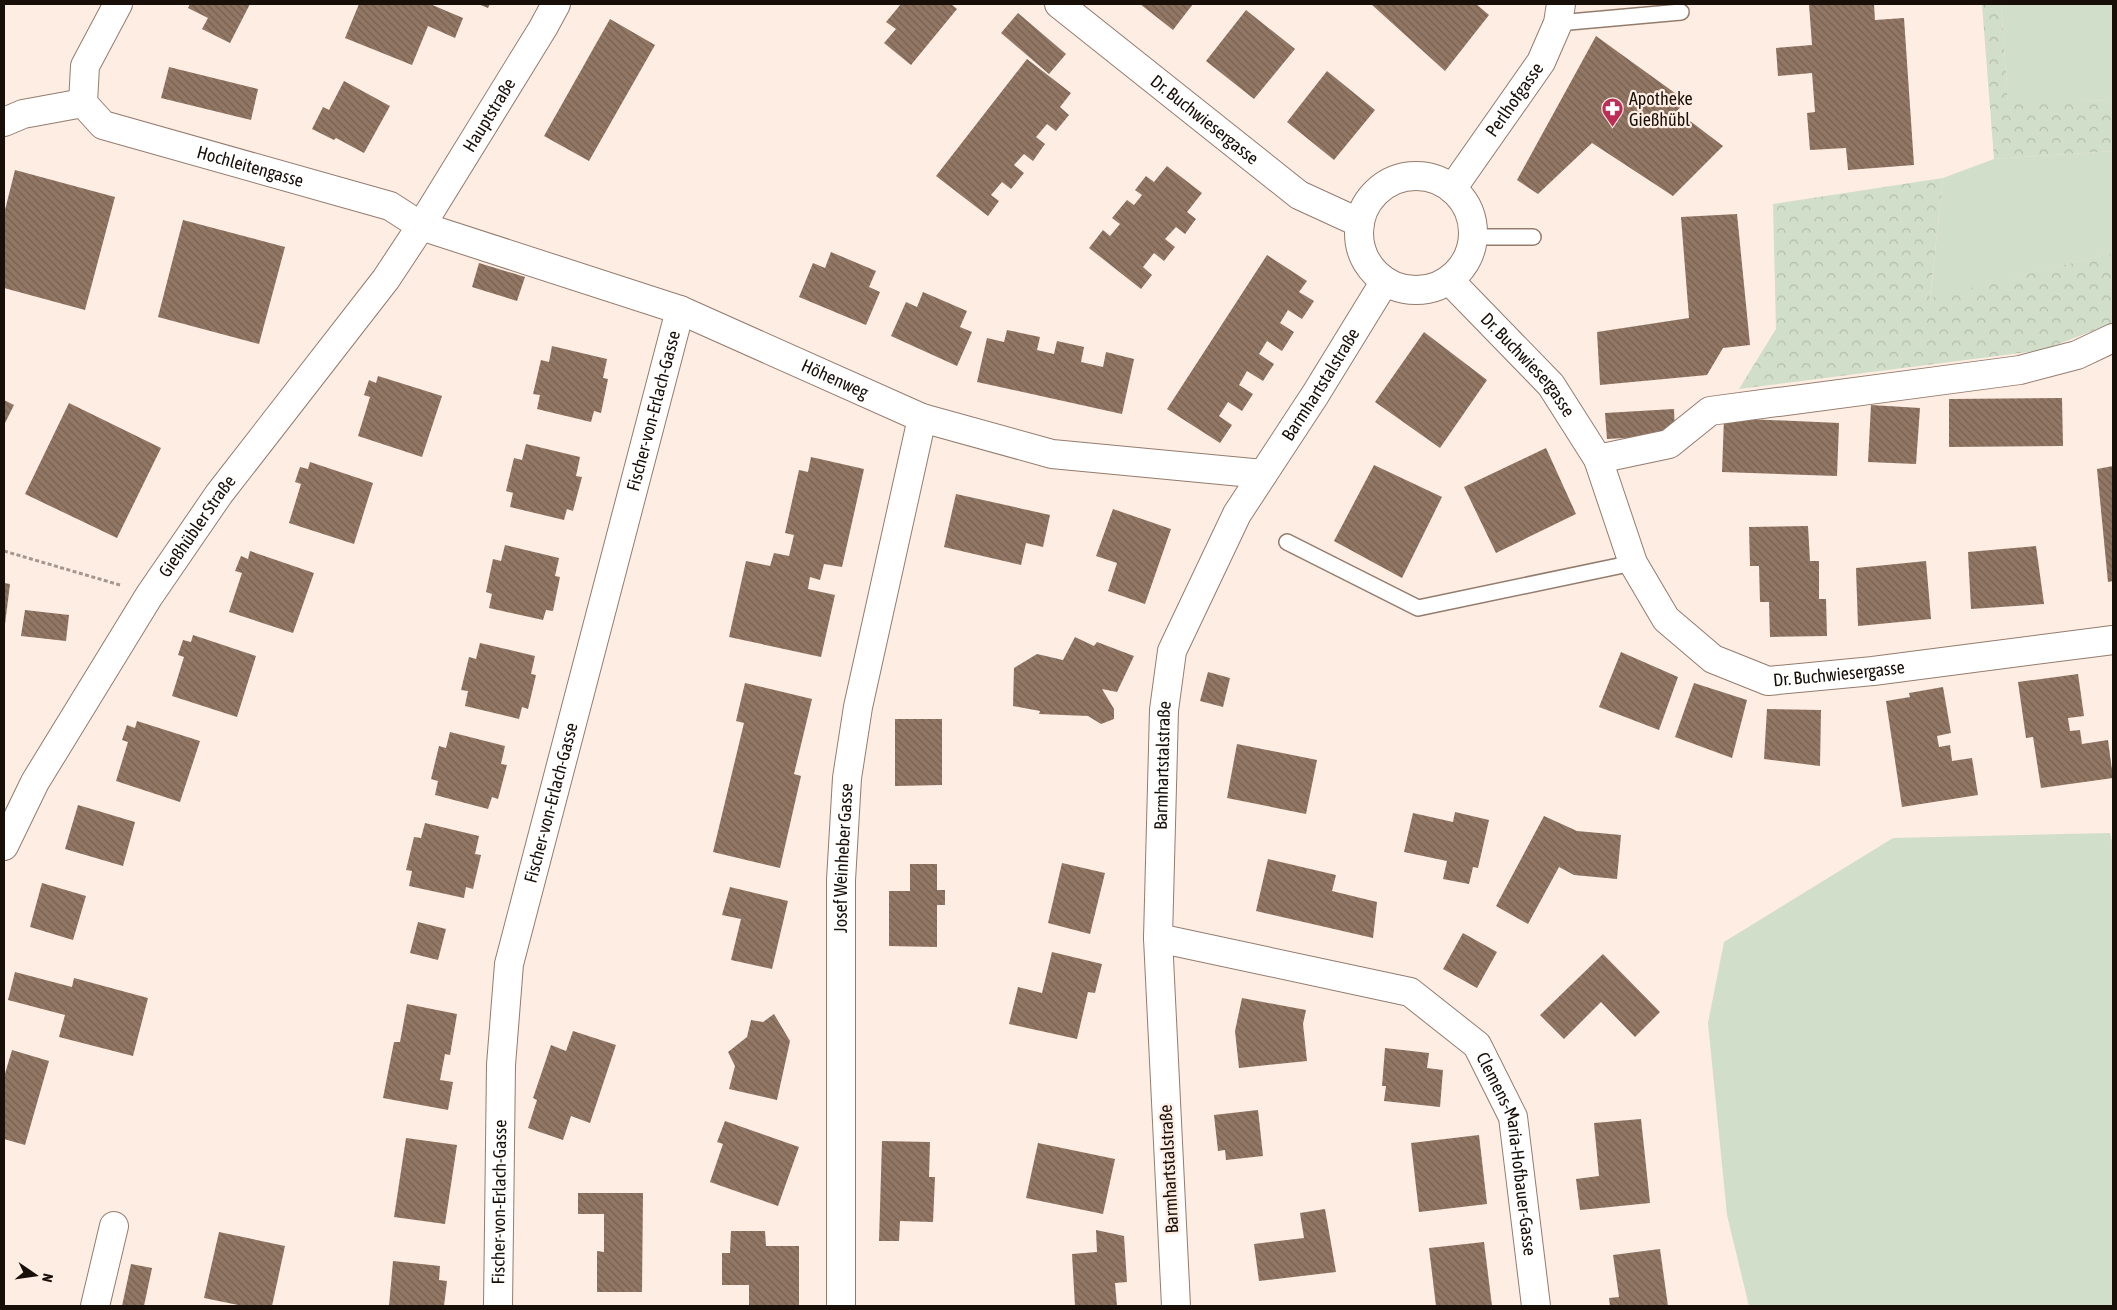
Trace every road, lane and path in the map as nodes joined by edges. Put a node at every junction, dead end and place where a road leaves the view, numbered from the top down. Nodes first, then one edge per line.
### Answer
1 (118, 4) edge
2 (556, 4) edge
3 (1059, 4) edge
4 (1681, 12) dead end
5 (1559, 13) edge
6 (83, 103) junction
7 (4, 122) edge
8 (1452, 189) junction
9 (1360, 223) junction
10 (421, 226) junction
11 (1473, 236) junction
12 (1533, 237) dead end
13 (1449, 280) junction
14 (1385, 281) junction
15 (680, 310) junction
16 (2113, 338) edge
17 (922, 418) junction
18 (1598, 459) junction
19 (1262, 474) junction
20 (1287, 542) dead end
21 (4, 552) edge
22 (1634, 563) junction
23 (149, 596) junction
24 (2113, 640) edge
25 (4, 846) edge
26 (1158, 938) junction
27 (114, 1226) dead end
28 (95, 1306) edge
29 (498, 1306) edge
30 (841, 1306) edge
31 (1176, 1306) edge
32 (1536, 1306) edge

1 - 6 street
2 - 10 street, Hauptstraße
3 - 9 street, Dr. Buchwiesergasse
4 - 5 lane
5 - 8 street, Perlhofgasse
6 - 7 street
6 - 10 street, Hochleitengasse
8 - 9 street
8 - 11 street
9 - 14 street
10 - 15 street, Höhenweg
10 - 23 street, Gießhübler Straße
11 - 12 lane
11 - 13 street
13 - 14 street
13 - 18 street, Dr. Buchwiesergasse
14 - 19 street, Barmhartstalstraße
15 - 17 street, Höhenweg
15 - 29 street, Fischer-von-Erlach-Gasse
16 - 18 street
17 - 19 street, Höhenweg
17 - 30 street, Josef Weinheber Gasse
18 - 22 street, Dr. Buchwiesergasse
19 - 26 street, Barmhartstalstraße
20 - 22 lane
21 - 23 path
22 - 24 street, Dr. Buchwiesergasse
23 - 25 street, Gießhübler Straße
26 - 31 street, Barmhartstalstraße
26 - 32 street, Clemens-Maria-Hofbauer-Gasse
27 - 28 street

